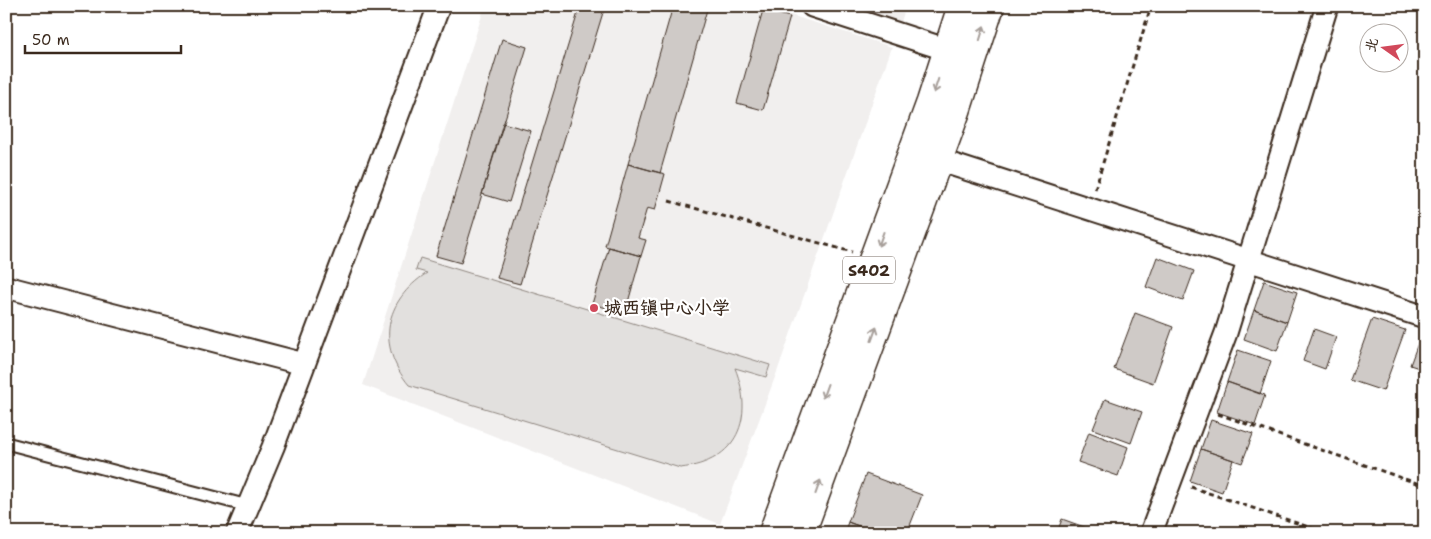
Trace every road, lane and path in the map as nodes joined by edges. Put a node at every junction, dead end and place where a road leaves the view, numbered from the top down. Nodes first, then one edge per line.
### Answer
1 (439, 6) edge
2 (812, 6) edge
3 (962, 6) edge
4 (990, 6) edge
5 (1151, 6) edge
6 (1327, 6) edge
7 (948, 50) junction
8 (938, 160) junction
9 (669, 201) dead end
10 (1089, 209) junction
11 (873, 259) junction
12 (1249, 260) junction
13 (6, 287) edge
14 (1425, 317) edge
15 (304, 364) junction
16 (1199, 407) junction
17 (6, 443) edge
18 (1171, 480) junction
19 (1425, 486) edge
20 (248, 506) junction
21 (236, 533) edge
22 (773, 533) edge
23 (801, 533) edge
24 (1151, 533) edge
25 (1326, 533) edge

1 - 15 street
2 - 7 street
3 - 7 main road, S402
8 -> 4 main road, S402
5 - 10 path
6 - 12 street
7 -> 11 main road, S402
8 - 10 street
23 -> 8 main road, S402
9 - 11 path
10 - 12 street
11 -> 22 main road, S402
12 - 14 street
12 - 16 street
13 - 15 street
15 - 20 street
16 - 18 street
16 - 19 path
17 - 20 lane
18 - 24 street
18 - 25 path
20 - 21 street

